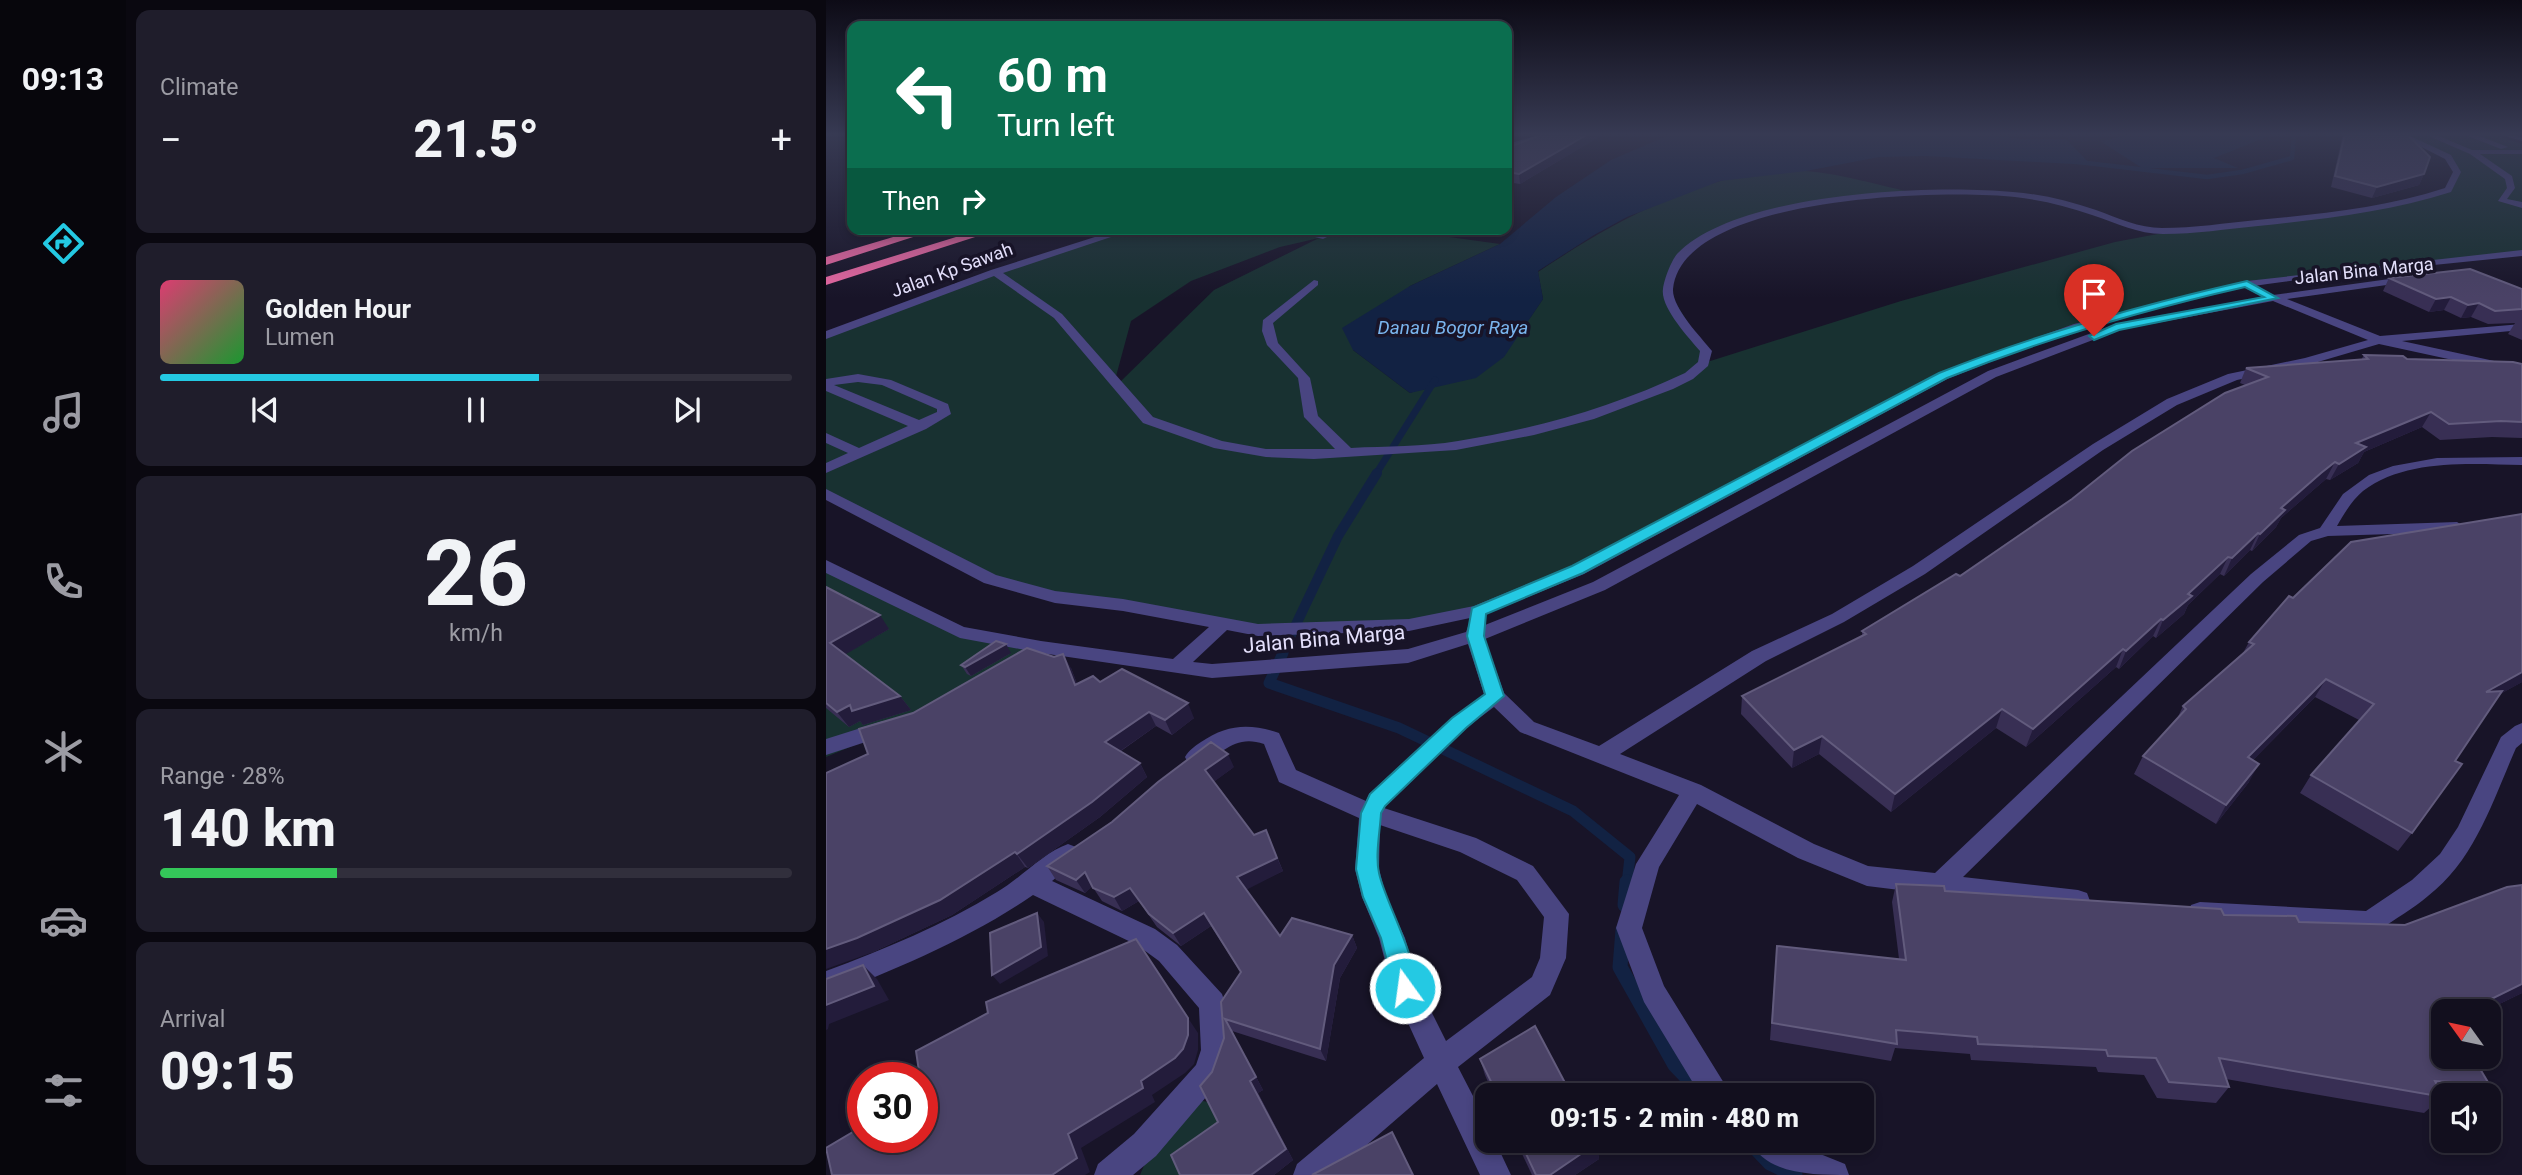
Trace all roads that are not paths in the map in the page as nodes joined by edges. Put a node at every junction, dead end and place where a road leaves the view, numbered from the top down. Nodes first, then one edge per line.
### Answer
1 (2449, 189) edge
2 (2510, 189) edge
3 (2522, 205) edge
4 (913, 235) edge
5 (976, 235) edge
6 (1111, 235) edge
7 (1324, 235) edge
8 (1320, 237) dead end
9 (2522, 253) edge
10 (826, 261) edge
11 (2522, 264) edge
12 (995, 272) junction
13 (826, 281) edge
14 (1314, 283) dead end
15 (2247, 284) junction
16 (2273, 298) junction
17 (2522, 327) edge
18 (826, 335) edge
19 (2379, 340) junction
20 (2522, 371) edge
21 (826, 384) edge
22 (921, 426) junction
23 (826, 438) edge
24 (1350, 452) junction
25 (860, 454) junction
26 (2522, 461) edge
27 (826, 469) edge
28 (826, 495) edge
29 (2474, 525) edge
30 (2326, 531) junction
31 (826, 565) edge
32 (1478, 611) junction
33 (1223, 624) junction
34 (1475, 636) junction
35 (1041, 647) junction
36 (1018, 660) edge
37 (1178, 665) junction
38 (1495, 696) junction
39 (903, 723) edge
40 (2522, 731) edge
41 (826, 747) edge
42 (1602, 755) junction
43 (1175, 772) edge
44 (1693, 791) junction
45 (1374, 807) junction
46 (1087, 840) edge
47 (1032, 883) junction
48 (1941, 883) junction
49 (2100, 904) edge
50 (2180, 912) edge
51 (826, 984) edge
52 (1440, 1063) junction
53 (1709, 1083) edge
54 (1779, 1153) edge
55 (1109, 1175) edge
56 (1308, 1175) edge
57 (1496, 1175) edge
58 (1834, 1175) edge

1 - 24 street
2 - 3 street
4 - 10 highway
5 - 13 highway
6 - 12 street, Jalan Kp Sawah
7 - 8 street
9 - 15 street, Jalan Bina Marga
11 - 16 street, Jalan Bina Marga
12 - 18 street, Jalan Kp Sawah
12 - 24 street
14 - 24 street
15 - 16 street
15 - 32 street, Jalan Bina Marga
16 - 19 street
16 - 34 street, Jalan Bina Marga
17 - 19 street
19 - 20 street
19 - 42 street
21 - 22 street
21 - 22 street
22 - 25 street
23 - 25 street
25 - 27 street
26 - 30 street
28 - 33 street, Jalan Bina Marga
29 - 30 street
30 - 48 street
31 - 35 street, Jalan Bina Marga
32 - 33 street, Jalan Bina Marga
32 - 34 street
33 - 37 street
34 - 37 street, Jalan Bina Marga
34 - 38 street
35 - 36 street
35 - 37 street, Jalan Bina Marga
38 - 42 street
38 - 45 street
39 - 41 street
40 - 50 street
42 - 44 street
43 - 45 street
44 - 48 street
44 - 53 street
45 - 52 street
45 - 52 street
46 - 47 street
47 - 51 street
47 - 55 street
48 - 49 street
52 - 56 street
52 - 57 street
54 - 58 street

